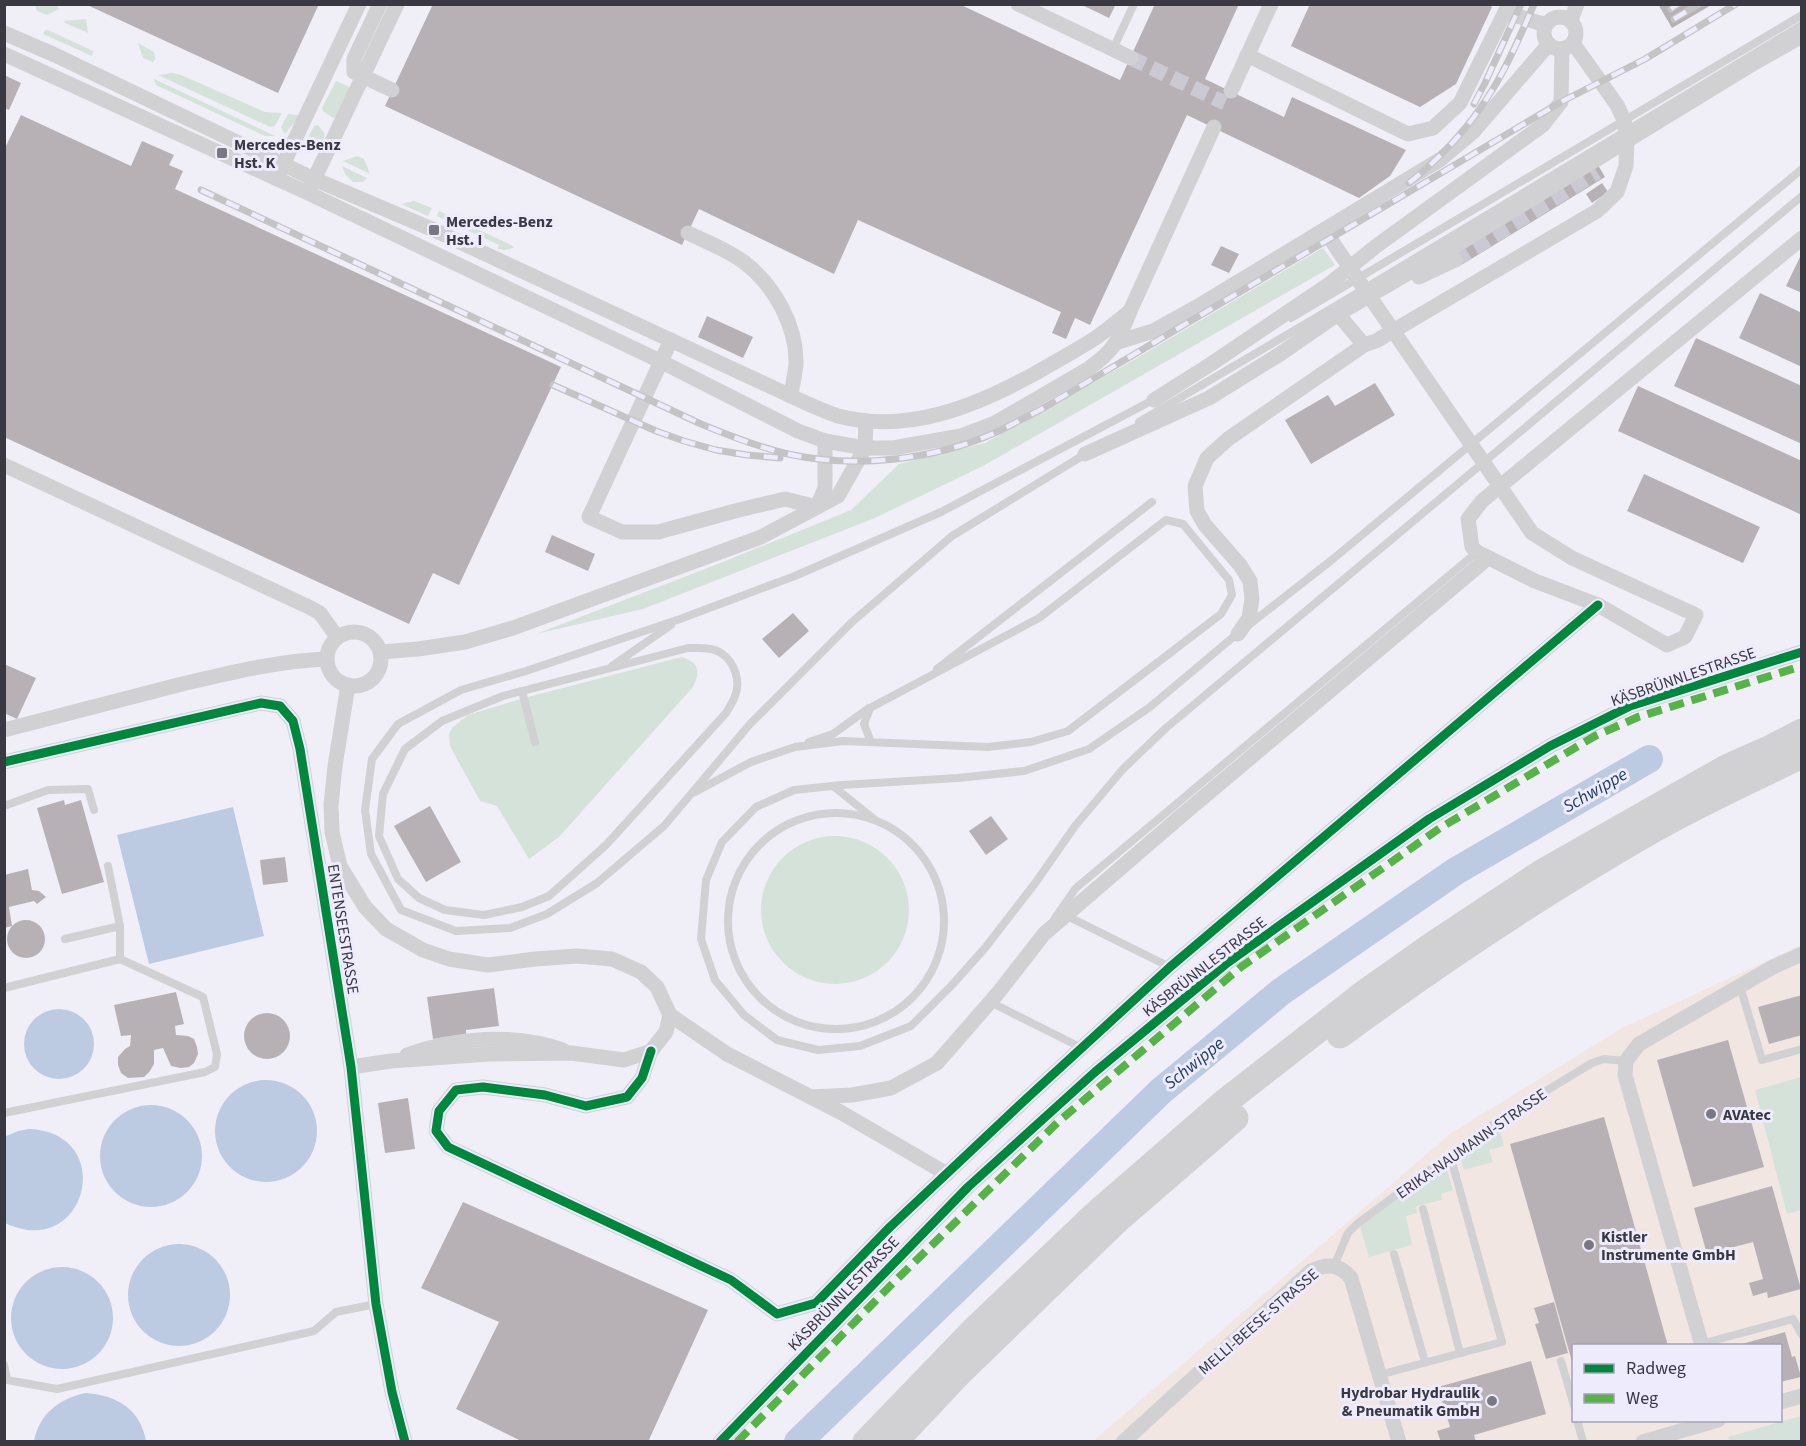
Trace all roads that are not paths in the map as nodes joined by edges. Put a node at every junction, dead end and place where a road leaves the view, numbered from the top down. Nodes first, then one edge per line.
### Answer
1 (358, 4) edge
2 (380, 4) edge
3 (397, 4) edge
4 (1018, 4) edge
5 (1134, 4) edge
6 (1271, 4) edge
7 (1577, 4) edge
8 (1507, 8) edge
9 (1802, 15) edge
10 (1571, 20) junction
11 (1546, 25) junction
12 (1802, 25) edge
13 (4, 33) edge
14 (1802, 36) edge
15 (1561, 45) junction
16 (1113, 49) junction
17 (4, 54) edge
18 (1247, 55) junction
19 (1131, 58) tunnel mouth
20 (392, 90) dead end
21 (1231, 91) dead end
22 (1214, 127) dead end
23 (283, 164) junction
24 (1802, 169) edge
25 (276, 178) junction
26 (311, 186) junction
27 (1802, 196) edge
28 (1325, 230) junction
29 (688, 233) dead end
30 (1802, 238) edge
31 (1455, 260) tunnel mouth
32 (1390, 285) junction
33 (1130, 311) junction
34 (1338, 314) junction
35 (671, 340) junction
36 (1118, 342) junction
37 (1364, 345) junction
38 (660, 361) junction
39 (791, 396) junction
40 (1154, 400) junction
41 (866, 420) junction
42 (825, 441) junction
43 (865, 448) junction
44 (1085, 454) junction
45 (4, 465) edge
46 (1152, 502) dead end
47 (817, 507) junction
48 (1483, 555) junction
49 (1598, 605) junction
50 (680, 619) junction
51 (1238, 634) junction
52 (337, 637) junction
53 (381, 652) junction
54 (1802, 652) edge
55 (326, 659) junction
56 (608, 669) junction
57 (348, 685) junction
58 (914, 686) junction
59 (522, 691) junction
60 (870, 708) junction
61 (4, 729) edge
62 (1802, 732) edge
63 (535, 742) dead end
64 (871, 742) junction
65 (795, 747) junction
66 (1802, 755) edge
67 (4, 762) edge
68 (833, 786) junction
69 (691, 794) junction
70 (4, 806) edge
71 (94, 810) dead end
72 (876, 820) junction
73 (108, 866) dead end
74 (1065, 915) junction
75 (120, 926) junction
76 (1044, 934) junction
77 (65, 939) dead end
78 (1802, 954) edge
79 (120, 960) junction
80 (1170, 967) junction
81 (1740, 986) junction
82 (4, 988) edge
83 (990, 1002) junction
84 (670, 1015) junction
85 (1082, 1048) junction
86 (1802, 1049) edge
87 (651, 1051) junction
88 (1626, 1061) junction
89 (357, 1066) junction
90 (811, 1097) junction
91 (4, 1113) edge
92 (1450, 1155) junction
93 (947, 1174) junction
94 (1424, 1209) dead end
95 (1394, 1254) dead end
96 (1334, 1266) junction
97 (376, 1304) junction
98 (1802, 1335) edge
99 (1701, 1344) edge
100 (1705, 1344) edge
101 (1460, 1353) junction
102 (1562, 1361) dead end
103 (1425, 1362) junction
104 (4, 1365) edge
105 (1380, 1375) junction
106 (1802, 1396) edge
107 (1572, 1398) edge
108 (1782, 1401) edge
109 (1578, 1422) edge
110 (1711, 1422) edge
111 (405, 1442) edge
112 (720, 1442) edge
113 (866, 1442) edge
114 (894, 1442) edge
115 (1123, 1442) edge
116 (1399, 1442) edge
117 (1583, 1442) edge
118 (1643, 1442) edge

1 - 23 street
2 - 20 street
3 - 26 street
4 - 16 street
5 - 16 lane
6 - 18 street
7 - 10 street
8 - 11 street
8 - 18 street
9 - 40 lane
10 - 11 street
10 - 15 street
11 - 15 street
12 - 44 lane
13 - 23 street
14 - 32 street
15 - 28 street
15 - 37 street
15 - 40 street
16 - 19 street
17 - 25 street
18 - 21 street
22 - 33 street
23 - 25 street
23 - 26 street
24 - 51 lane
25 - 26 street
26 - 35 street
26 - 38 street
27 - 68 lane
28 - 36 street
28 - 49 street
29 - 39 street
30 - 48 street
31 - 32 street
32 - 34 street
33 - 36 street
33 - 41 street
34 - 37 street
34 - 44 street
35 - 38 street
35 - 39 street
36 - 43 street
37 - 51 street
38 - 42 street
38 - 47 street
39 - 41 street
40 - 50 lane
41 - 43 street
42 - 43 street
42 - 47 street
43 - 47 street
44 - 69 lane
45 - 52 street
46 - 58 lane
47 - 53 street
48 - 49 street
48 - 74 street
48 - 76 lane
49 - 80 street
50 - 56 lane
50 - 69 lane
51 - 68 lane
52 - 53 street
52 - 55 street
53 - 57 street
54 - 112 street, KÄSBRÜNNLESTRASSE
55 - 57 street
55 - 61 street
56 - 59 lane
56 - 59 lane
57 - 84 street
58 - 60 lane
58 - 64 lane
59 - 63 lane
60 - 64 lane
60 - 65 lane
62 - 113 highway
64 - 65 lane
65 - 69 lane
66 - 114 highway
67 - 89 street, ENTENSEESTRASSE
68 - 72 lane
70 - 71 lane
72 - 72 lane
73 - 75 lane
74 - 76 street
74 - 80 lane
75 - 77 lane
75 - 79 lane
76 - 83 street
78 - 81 street
79 - 82 lane
79 - 91 lane
80 - 85 street
81 - 86 lane
81 - 88 street
83 - 85 lane
83 - 90 street
84 - 87 street
84 - 90 street
85 - 93 street
87 - 89 street
87 - 93 street
88 - 92 lane, ERIKA-NAUMANN-STRASSE
88 - 99 street
89 - 97 street, ENTENSEESTRASSE
90 - 93 street
92 - 96 lane, ERIKA-NAUMANN-STRASSE
92 - 101 lane
94 - 101 lane
95 - 103 lane
96 - 105 street, MELLI-BEESE-STRASSE
96 - 115 street, MELLI-BEESE-STRASSE
97 - 104 lane
97 - 111 street, ENTENSEESTRASSE
98 - 100 lane
101 - 103 lane
102 - 107 lane
103 - 105 lane
105 - 116 street, MELLI-BEESE-STRASSE
106 - 108 street
109 - 117 lane
110 - 118 street

